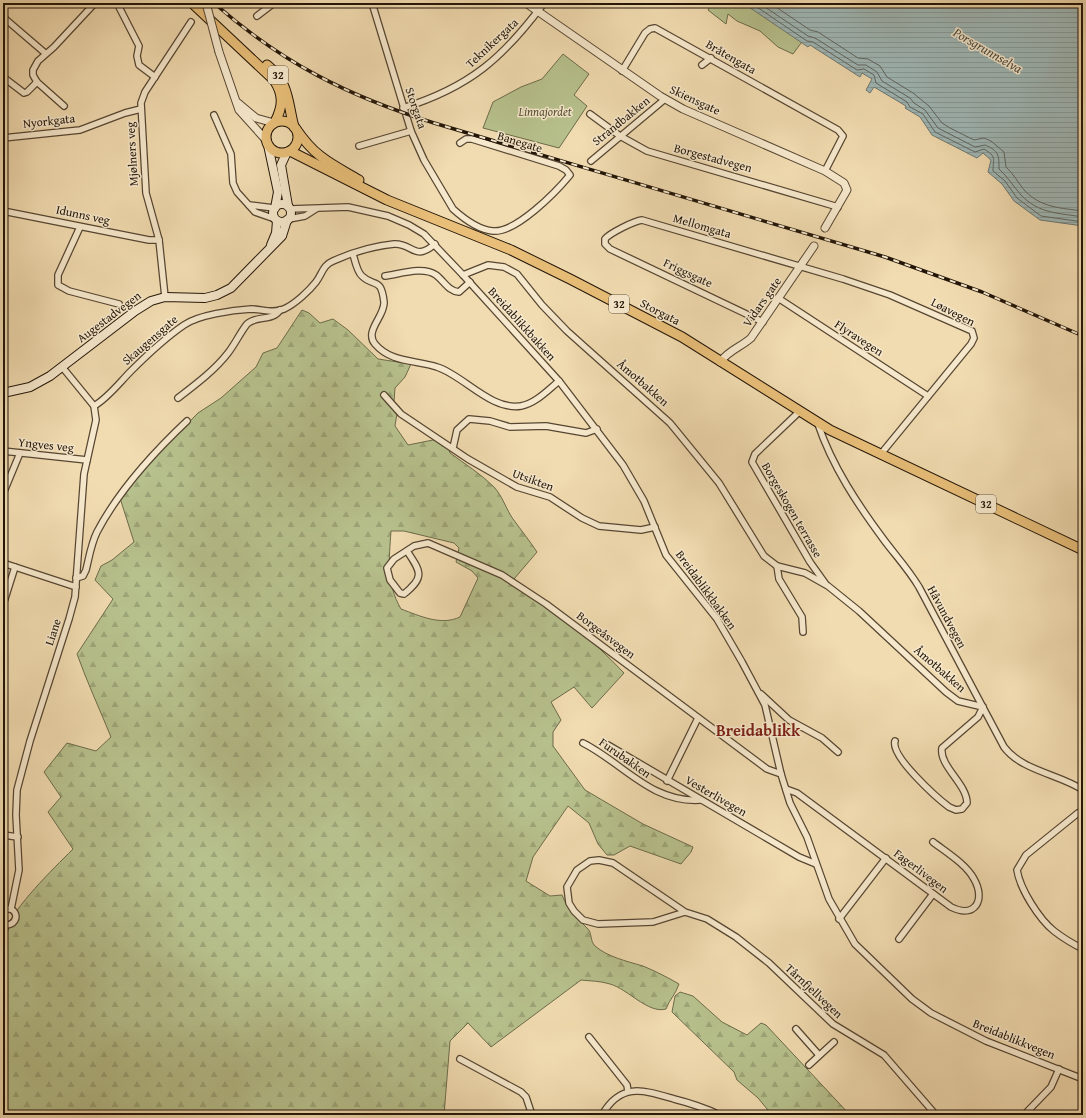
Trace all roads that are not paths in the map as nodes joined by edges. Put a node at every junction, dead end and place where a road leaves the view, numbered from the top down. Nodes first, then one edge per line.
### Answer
1 (95, 3) edge
2 (117, 3) edge
3 (192, 3) edge
4 (206, 3) edge
5 (274, 3) edge
6 (372, 3) edge
7 (526, 3) edge
8 (544, 3) edge
9 (538, 12) junction
10 (257, 16) dead end
11 (3, 17) edge
12 (191, 22) dead end
13 (235, 42) junction
14 (45, 53) junction
15 (710, 58) junction
16 (702, 65) dead end
17 (622, 71) junction
18 (3, 77) edge
19 (155, 77) junction
20 (37, 82) junction
21 (235, 99) junction
22 (665, 99) junction
23 (64, 106) dead end
24 (403, 108) junction
25 (141, 109) junction
26 (590, 114) dead end
27 (214, 115) dead end
28 (275, 122) junction
29 (295, 128) junction
30 (411, 131) junction
31 (620, 136) junction
32 (3, 138) edge
33 (267, 143) junction
34 (460, 143) dead end
35 (359, 146) dead end
36 (288, 151) junction
37 (591, 160) dead end
38 (825, 171) junction
39 (570, 175) joint
40 (249, 205) junction
41 (838, 206) junction
42 (408, 207) junction
43 (274, 208) junction
44 (289, 208) junction
45 (318, 208) junction
46 (3, 210) edge
47 (276, 220) junction
48 (288, 220) junction
49 (80, 226) junction
50 (825, 228) dead end
51 (159, 240) junction
52 (435, 244) junction
53 (605, 244) joint
54 (814, 246) dead end
55 (269, 249) junction
56 (352, 254) junction
57 (801, 265) junction
58 (463, 275) junction
59 (385, 276) dead end
60 (470, 282) junction
61 (165, 297) junction
62 (778, 298) junction
63 (119, 304) dead end
64 (280, 310) junction
65 (763, 322) junction
66 (720, 362) junction
67 (63, 368) junction
68 (559, 381) junction
69 (3, 393) edge
70 (384, 395) dead end
71 (928, 396) junction
72 (178, 398) dead end
73 (94, 406) junction
74 (799, 412) junction
75 (187, 422) dead end
76 (818, 424) junction
77 (597, 429) junction
78 (453, 448) junction
79 (3, 451) edge
80 (20, 453) junction
81 (880, 455) junction
82 (87, 460) junction
83 (3, 494) edge
84 (655, 527) junction
85 (1083, 550) edge
86 (407, 551) junction
87 (3, 563) edge
88 (777, 566) junction
89 (15, 567) junction
90 (76, 578) junction
91 (828, 586) junction
92 (76, 587) junction
93 (3, 605) edge
94 (803, 632) dead end
95 (759, 692) junction
96 (982, 707) junction
97 (698, 718) junction
98 (895, 740) dead end
99 (583, 743) dead end
100 (608, 745) dead end
101 (838, 752) dead end
102 (781, 774) junction
103 (667, 781) junction
104 (786, 789) junction
105 (1083, 790) edge
106 (701, 800) junction
107 (1078, 813) dead end
108 (3, 834) edge
109 (18, 837) junction
110 (933, 842) dead end
111 (886, 858) junction
112 (816, 864) junction
113 (933, 894) junction
114 (3, 909) edge
115 (11, 909) junction
116 (685, 912) junction
117 (839, 919) junction
118 (4, 924) edge
119 (3, 934) edge
120 (899, 939) dead end
121 (1083, 949) edge
122 (938, 1016) joint
123 (796, 1029) dead end
124 (589, 1037) dead end
125 (834, 1042) dead end
126 (819, 1055) junction
127 (460, 1059) dead end
128 (809, 1065) dead end
129 (1059, 1069) junction
130 (1083, 1078) edge
131 (628, 1091) junction
132 (532, 1115) edge
133 (602, 1115) edge
134 (720, 1115) edge
135 (936, 1115) edge
136 (1024, 1115) edge

1 - 14 street
2 - 19 street
3 - 13 main road, 32
4 - 21 street, bridge
5 - 10 street
6 - 24 street, Storgata
7 - 9 street, Skiensgate
8 - 9 street, Teknikergata
9 - 17 street, Skiensgate
9 - 24 street, Teknikergata
11 - 14 street
12 - 19 street, Mjølners veg
13 - 28 main road, 32
13 - 29 main road, 32
14 - 20 street
15 - 16 street
15 - 17 street, Bråtengata
15 - 38 street, Bråtengata
17 - 22 street, Skiensgate
18 - 20 street
19 - 25 street, Mjølners veg
20 - 23 street
21 - 28 street
21 - 33 street
22 - 31 street, Strandbakken
22 - 38 street, Skiensgate
24 - 30 street, Storgata
25 - 32 street, Nyorkgata
25 - 51 street, Mjølners veg
26 - 31 street, Borgestadvegen
27 - 40 street
28 - 29 main road
28 - 33 main road, 32
29 - 36 main road, 32
29 - 42 main road, Storgata / 32
30 - 35 street
30 - 39 street, Storgata
31 - 37 street, Strandbakken
31 - 41 street, Borgestadvegen
33 - 36 main road, 32
33 - 43 main road
34 - 39 street, Banegate
36 - 42 main road, Storgata / 32
36 - 44 main road
38 - 41 street, Skiensgate
40 - 43 street
40 - 47 street
41 - 50 street
42 - 66 main road, Storgata / 32
43 - 44 main road
43 - 47 main road
44 - 45 street, Breidablikkbakken
44 - 48 main road
45 - 48 street, Breidablikkbakken
45 - 52 street, Breidablikkbakken
46 - 49 street, Idunns veg
47 - 48 main road
47 - 55 main road, Augestadvegen
48 - 55 main road, Augestadvegen
49 - 51 street, Idunns veg
49 - 63 street
51 - 61 street, Mjølners veg
52 - 56 street
52 - 58 street, Breidablikkbakken
53 - 57 street, Mellomgata
53 - 65 street, Friggsgate
54 - 57 street, Vidars gate
55 - 61 main road, Augestadvegen
56 - 64 street
56 - 68 street
57 - 62 street, Vidars gate
57 - 71 street, Løavegen
58 - 60 street, Breidablikkbakken
58 - 88 street, Åmotbakken
59 - 60 street
60 - 68 street, Breidablikkbakken
61 - 67 main road, Augestadvegen
62 - 65 street, Vidars gate
62 - 71 street, Flyravegen
64 - 72 street
64 - 73 street, Skaugensgate
65 - 66 street, Vidars gate
66 - 74 main road, Storgata / 32
67 - 69 main road, Augestadvegen
67 - 73 street
68 - 77 street, Breidablikkbakken
70 - 78 street, Utsikten
71 - 81 street, Løavegen
73 - 82 street, Liane
74 - 76 main road, Storgata / 32
74 - 91 street, Borgeskogen terrasse
75 - 90 street
76 - 81 main road, Storgata / 32
76 - 96 street, Håvundvegen
77 - 78 street
77 - 84 street, Breidablikkbakken
78 - 84 street, Utsikten
79 - 80 street, Yngves veg
80 - 82 street, Yngves veg
80 - 83 street
81 - 85 main road, Storgata / 32
82 - 90 street, Liane
84 - 95 street, Breidablikkbakken
86 - 86 street, Borgeåsvegen
86 - 97 street, Borgeåsvegen
87 - 89 street
88 - 91 street, Åmotbakken
88 - 94 street
89 - 92 street
89 - 93 street
90 - 92 street, Liane
91 - 96 street, Åmotbakken
92 - 109 street, Liane
95 - 101 street
95 - 102 street, Breidablikkbakken
96 - 98 street
96 - 105 street, Håvundvegen
97 - 102 street, Borgeåsvegen
97 - 103 street
99 - 106 street, Furubakken
100 - 103 street, Vesterlivegen
102 - 104 street, Breidablikkbakken
103 - 106 street, Vesterlivegen
104 - 111 street, Fagerlivegen
104 - 112 street, Breidablikkbakken
106 - 112 street, Vesterlivegen
107 - 121 street
108 - 109 street
109 - 115 street, Liane
110 - 113 street, Fagerlivegen
111 - 113 street, Fagerlivegen
111 - 117 street
112 - 117 street, Breidablikkbakken
113 - 120 street
114 - 115 street
115 - 118 street, Liane
116 - 116 street, Tårnfjellvegen
116 - 135 street, Tårnfjellvegen
117 - 122 street, Breidablikkbakken
118 - 119 street
122 - 129 street, Breidablikkvegen
123 - 126 street
124 - 131 street
125 - 126 street
126 - 128 street
127 - 132 street
129 - 130 street, Breidablikkvegen
129 - 136 street
131 - 133 street
131 - 134 street

